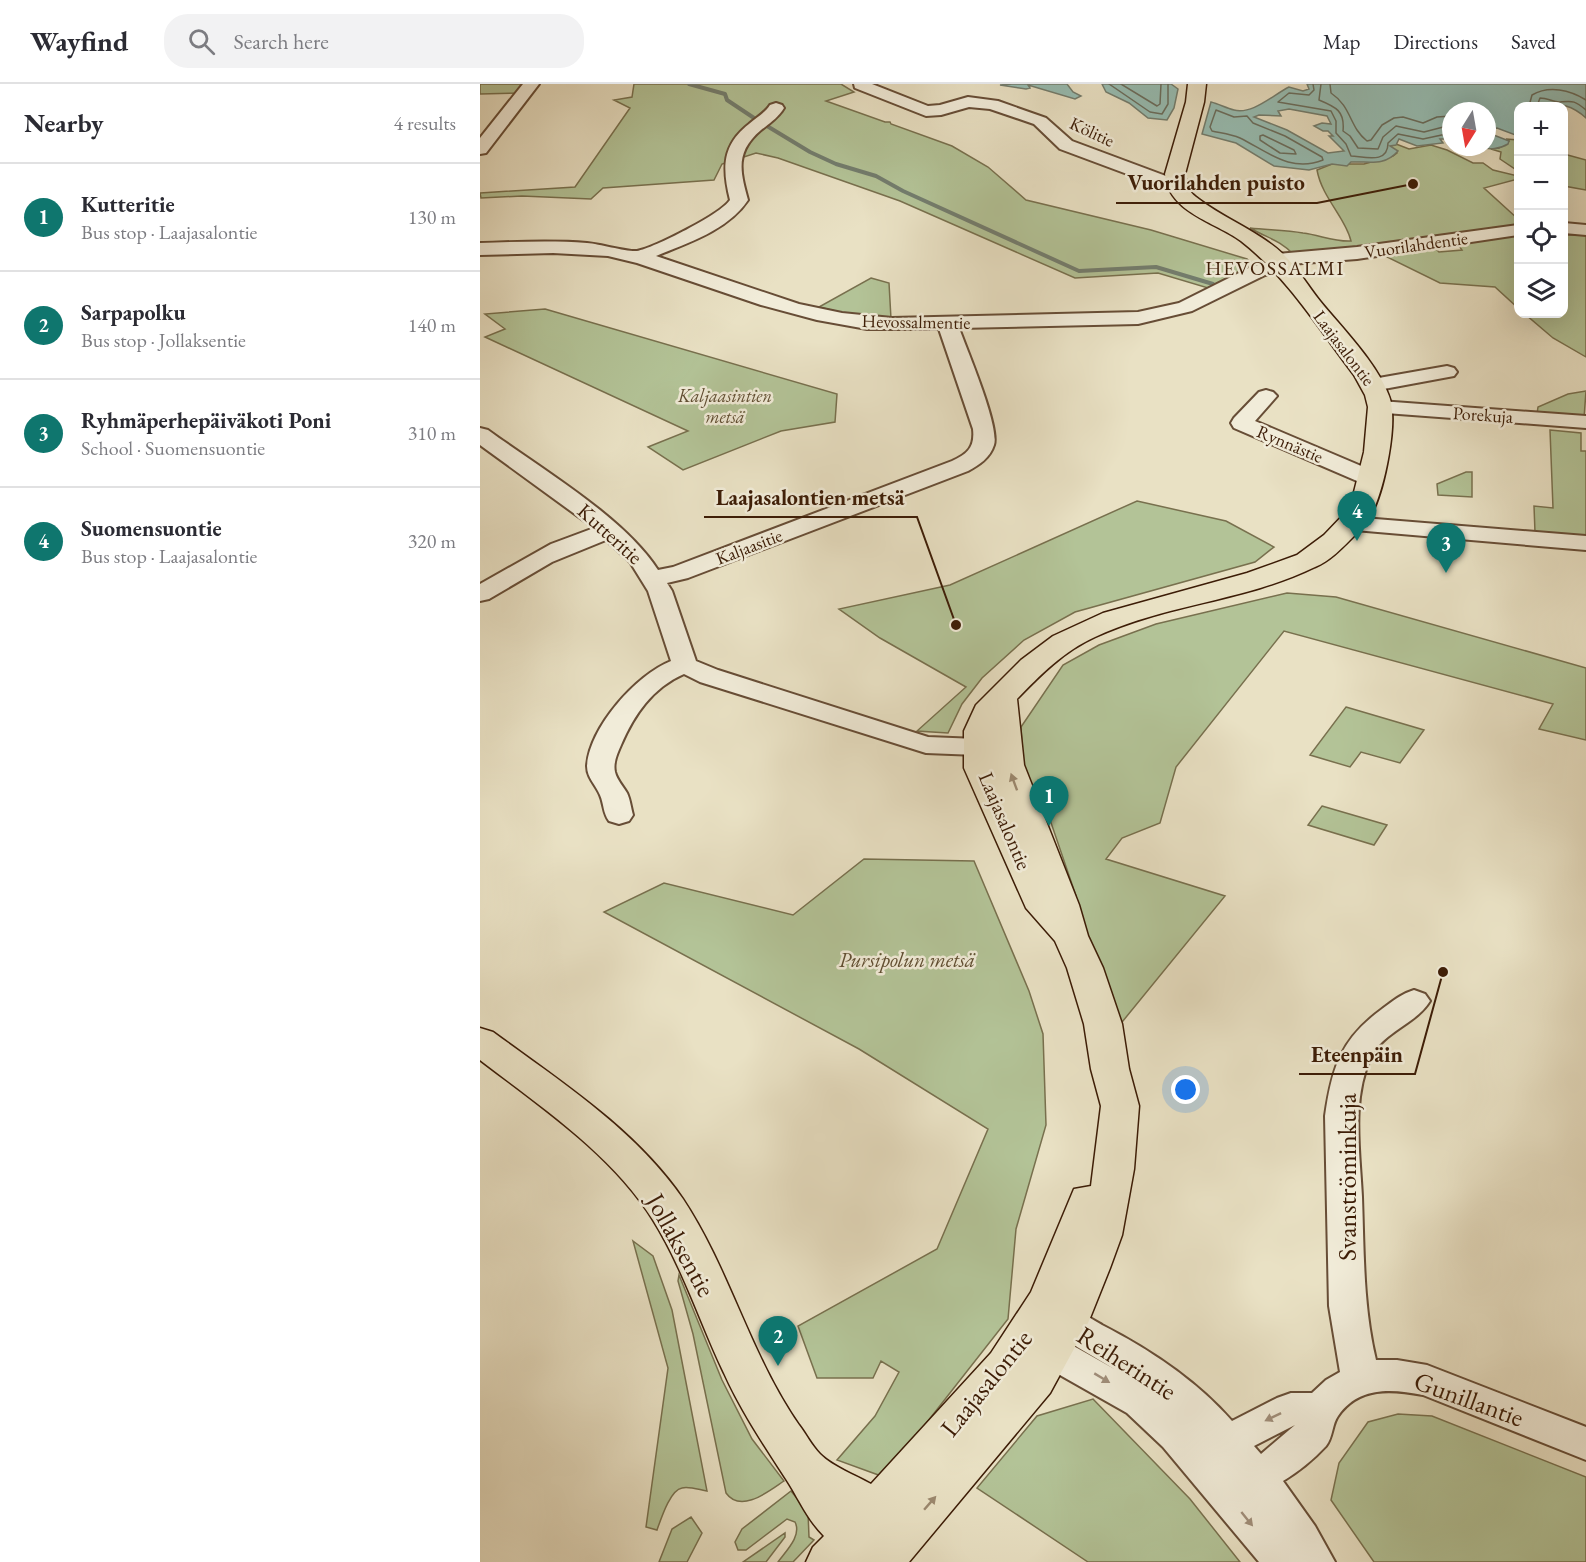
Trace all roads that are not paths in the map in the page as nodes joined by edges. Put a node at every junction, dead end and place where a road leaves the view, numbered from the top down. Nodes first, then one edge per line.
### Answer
1 (531, 84) edge
2 (1197, 84) edge
3 (861, 85) edge
4 (776, 108) dead end
5 (480, 149) edge
6 (1176, 186) junction
7 (1568, 228) edge
8 (1586, 230) edge
9 (1514, 231) edge
10 (480, 249) edge
11 (638, 257) junction
12 (1279, 262) junction
13 (947, 323) junction
14 (1447, 372) dead end
15 (1266, 396) dead end
16 (1376, 396) junction
17 (1586, 422) edge
18 (480, 435) edge
19 (1372, 479) junction
20 (1351, 524) junction
21 (611, 531) junction
22 (1586, 543) edge
23 (654, 578) junction
24 (480, 594) edge
25 (685, 665) junction
26 (992, 748) junction
27 (619, 815) dead end
28 (1414, 1001) dead end
29 (480, 1041) edge
30 (1049, 1334) junction
31 (1361, 1379) junction
32 (1321, 1408) junction
33 (1229, 1442) junction
34 (1586, 1444) edge
35 (1211, 1477) junction
36 (1257, 1477) junction
37 (859, 1532) edge
38 (1284, 1562) edge
39 (1314, 1562) edge

1 - 5 street
2 - 6 main road
3 - 6 street, Kölitie
4 - 11 street
6 - 12 main road, Laajasalontie
7 - 8 street
9 - 12 street, Vuorilahdentie
10 - 11 street, Hevossalmentie
11 - 13 street, Hevossalmentie
12 - 13 street, Hevossalmentie
12 - 16 main road, Laajasalontie
13 - 23 street, Kaljaasitie
14 - 16 street
15 - 19 street, Rynnästie
16 - 17 street, Porekuja
16 - 19 main road, Laajasalontie
18 - 21 street, Kutteritie
19 - 20 main road, Laajasalontie
20 - 22 street
20 - 26 main road, Laajasalontie
21 - 23 street, Kutteritie
21 - 24 street
23 - 25 street, Kutteritie
25 - 26 street
25 - 27 street
26 - 30 main road, Laajasalontie
28 - 31 street, Svanströminkuja
29 - 37 main road, Jollaksentie
30 - 33 street, Reiherintie
30 -> 35 street, Reiherintie
30 - 37 main road, Laajasalontie
31 - 32 street, Gunillantie
31 - 34 street, Gunillantie
32 -> 33 street
32 - 36 street, Gunillantie
33 - 35 street
33 - 36 street, Reiherintie
35 - 36 street
35 -> 38 street, Reiherintie
36 - 39 street, Reiherintie

